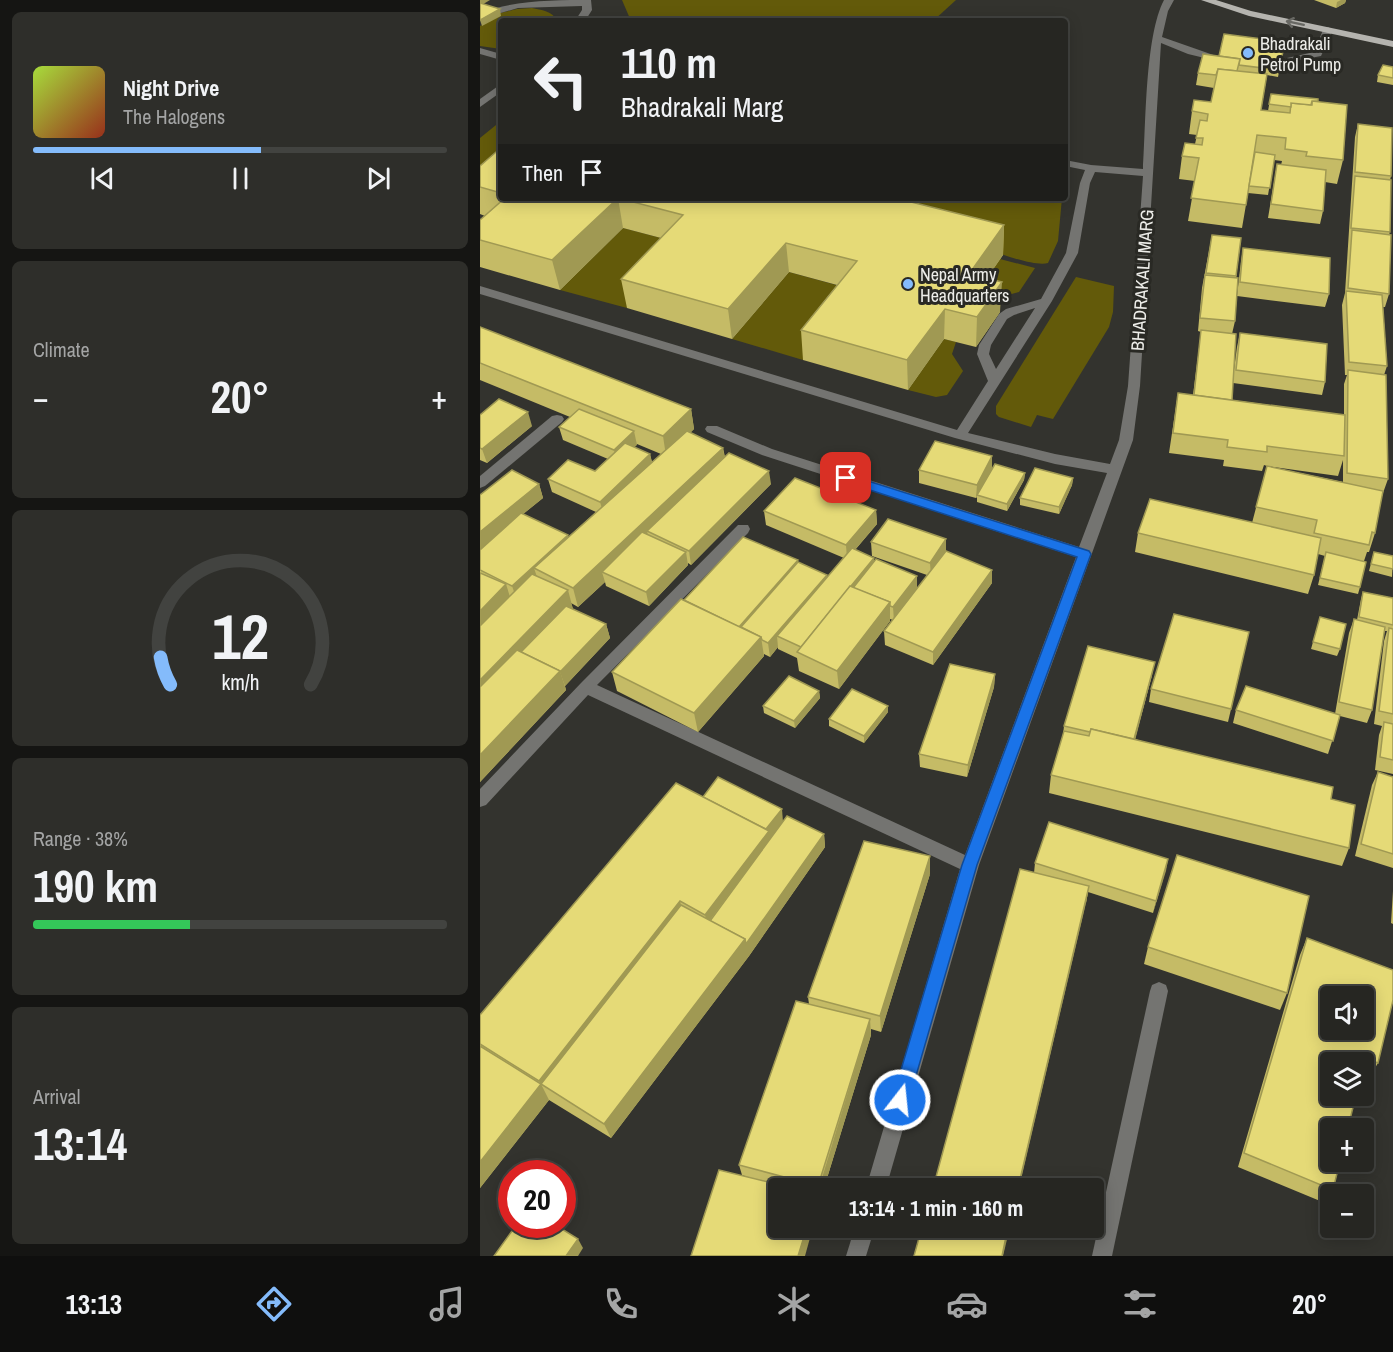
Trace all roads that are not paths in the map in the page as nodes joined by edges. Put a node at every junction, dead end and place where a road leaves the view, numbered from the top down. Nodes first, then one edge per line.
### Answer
1 (1169, 0) edge
2 (1206, 0) edge
3 (586, 1) edge
4 (480, 16) edge
5 (582, 18) edge
6 (1328, 30) junction
7 (1157, 38) junction
8 (1393, 42) edge
9 (480, 51) edge
10 (498, 56) edge
11 (1217, 58) edge
12 (1281, 62) edge
13 (498, 89) edge
14 (480, 104) edge
15 (1068, 164) edge
16 (1091, 168) junction
17 (1149, 173) junction
18 (480, 290) edge
19 (1046, 301) junction
20 (995, 382) junction
21 (557, 418) edge
22 (712, 429) dead end
23 (960, 435) junction
24 (1116, 470) junction
25 (480, 483) edge
26 (743, 529) dead end
27 (1084, 554) junction
28 (586, 687) junction
29 (480, 800) edge
30 (970, 865) junction
31 (1159, 991) dead end
32 (879, 1178) edge
33 (861, 1238) edge
34 (856, 1256) edge
35 (1102, 1256) edge

1 - 7 lane, BHADRAKALI MARG
6 -> 2 main road
3 - 4 lane
3 - 5 lane
6 - 8 main road
6 - 12 lane
7 - 11 lane
7 - 17 lane, BHADRAKALI MARG
9 - 10 lane
13 - 14 lane
15 - 16 lane
16 - 17 lane
16 - 19 lane
17 - 24 lane, BHADRAKALI MARG
18 - 23 lane
19 - 20 lane
19 - 20 lane
20 - 23 lane
21 - 25 lane
22 - 27 lane
23 - 24 lane
24 - 27 lane, BHADRAKALI MARG
26 - 28 lane
27 - 30 lane, BHADRAKALI MARG
28 - 29 lane
28 - 30 lane
30 - 32 lane, BHADRAKALI MARG
31 - 35 lane
33 - 34 lane

